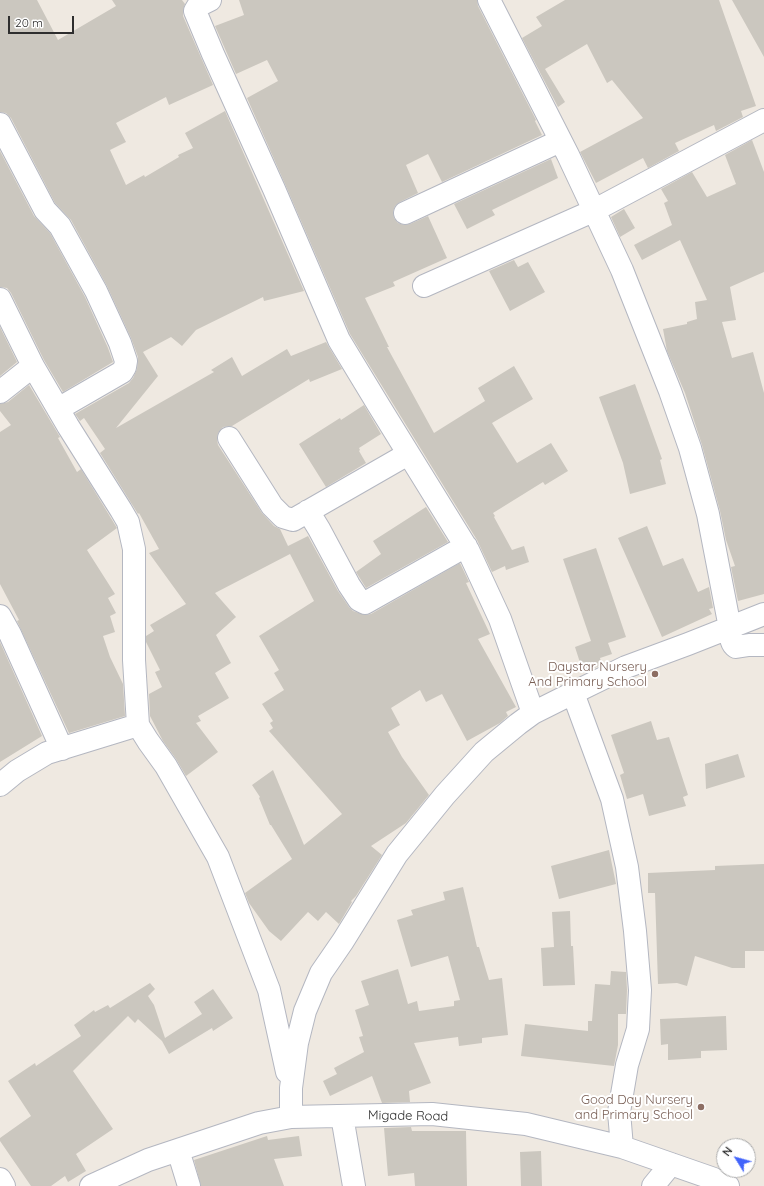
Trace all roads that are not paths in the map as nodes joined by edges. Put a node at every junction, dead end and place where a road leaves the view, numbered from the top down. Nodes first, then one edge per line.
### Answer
1 (210, 0) edge
2 (490, 0) edge
3 (764, 120) edge
4 (0, 124) edge
5 (560, 141) junction
6 (593, 211) junction
7 (405, 213) dead end
8 (424, 286) dead end
9 (0, 300) edge
10 (33, 366) junction
11 (0, 392) edge
12 (58, 409) junction
13 (229, 438) dead end
14 (408, 454) junction
15 (308, 511) junction
16 (466, 546) junction
17 (764, 614) edge
18 (0, 616) edge
19 (730, 628) junction
20 (764, 645) edge
21 (573, 692) junction
22 (533, 713) junction
23 (138, 725) junction
24 (62, 749) junction
25 (0, 785) edge
26 (291, 1088) junction
27 (342, 1116) junction
28 (291, 1117) junction
29 (622, 1147) junction
30 (178, 1150) junction
31 (671, 1164) junction
32 (0, 1179) edge
33 (4, 1186) edge
34 (91, 1186) edge
35 (190, 1186) edge
36 (354, 1186) edge
37 (653, 1186) edge
38 (728, 1186) edge

1 - 14 street
2 - 5 street
3 - 6 street
4 - 12 street
5 - 6 street
5 - 7 street
6 - 8 street
6 - 19 street
9 - 10 street
10 - 11 street
10 - 12 street
12 - 23 street
13 - 15 street
14 - 15 street
14 - 16 street
15 - 16 street
16 - 22 street
17 - 19 street
18 - 24 street
19 - 20 street
19 - 21 street
21 - 22 street
21 - 29 street
22 - 26 street
23 - 24 street
23 - 26 street
24 - 25 street
26 - 28 street
27 - 28 street, Migade Road
27 - 29 street, Migade Road
27 - 36 street
28 - 30 street, Migade Road
29 - 31 street, Migade Road
30 - 34 street, Migade Road
30 - 35 street
31 - 37 street
31 - 38 street, Migade Road
32 - 33 street

